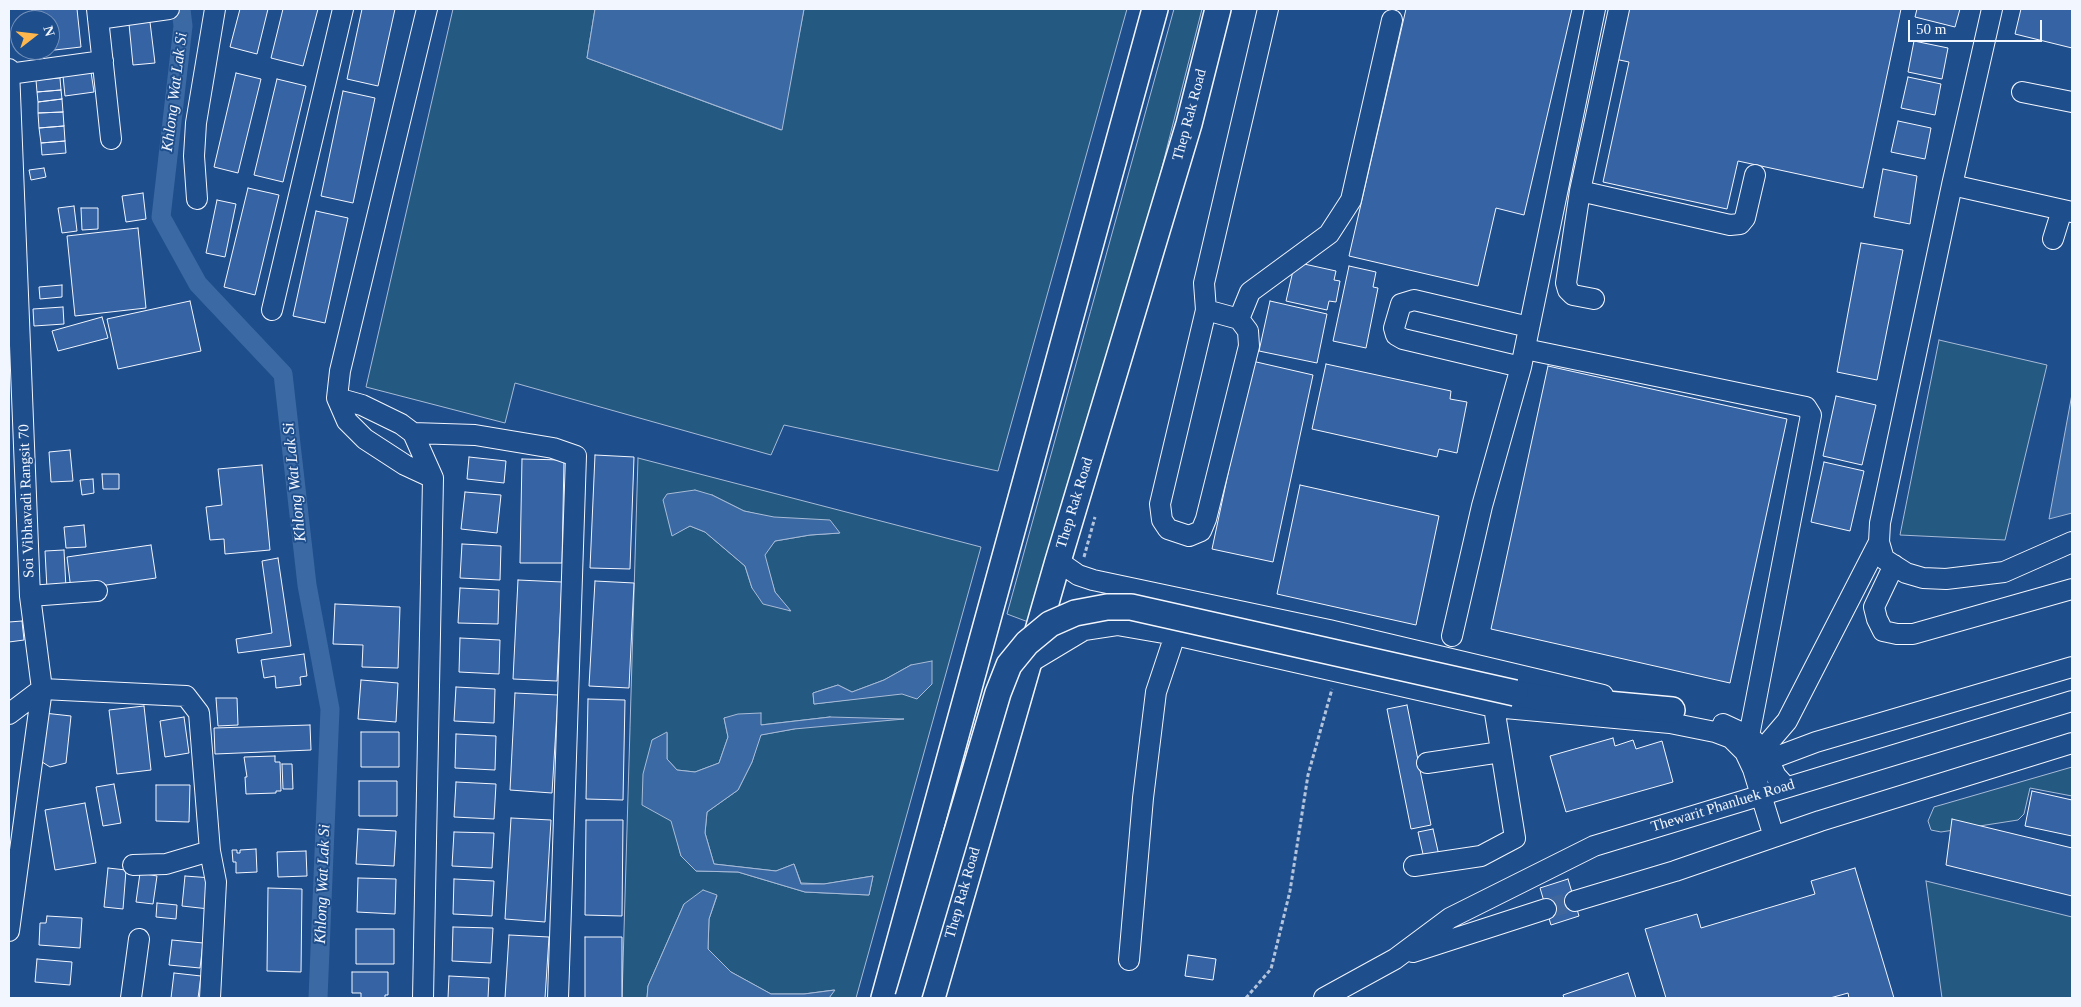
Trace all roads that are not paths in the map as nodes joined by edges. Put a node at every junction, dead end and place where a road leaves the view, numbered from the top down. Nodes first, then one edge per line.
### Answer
1 (168, 9) edge
2 (215, 9) edge
3 (343, 9) edge
4 (427, 9) edge
5 (1155, 9) edge
6 (1218, 9) edge
7 (1268, 9) edge
8 (1595, 9) edge
9 (1619, 9) edge
10 (1992, 9) edge
11 (97, 14) edge
12 (1392, 20) dead end
13 (103, 61) junction
14 (9, 69) edge
15 (9, 74) edge
16 (2022, 92) dead end
17 (2072, 102) edge
18 (10, 115) edge
19 (111, 139) dead end
20 (1755, 176) dead end
21 (1952, 185) junction
22 (1580, 191) junction
23 (197, 199) dead end
24 (2067, 211) edge
25 (2053, 239) dead end
26 (1594, 299) dead end
27 (272, 310) dead end
28 (1206, 310) junction
29 (1239, 319) junction
30 (1529, 326) junction
31 (1523, 358) junction
32 (338, 398) junction
33 (413, 433) junction
34 (433, 478) junction
35 (1879, 542) junction
36 (2072, 542) edge
37 (1058, 561) junction
38 (1894, 565) junction
39 (1118, 585) junction
40 (2072, 589) edge
41 (97, 591) dead end
42 (30, 596) junction
43 (1118, 625) junction
44 (1175, 634) junction
45 (1452, 636) dead end
46 (1029, 663) junction
47 (2072, 667) edge
48 (42, 689) junction
49 (2072, 701) edge
50 (1494, 707) junction
51 (1672, 710) junction
52 (9, 714) edge
53 (2072, 743) edge
54 (1760, 749) junction
55 (1501, 752) junction
56 (1427, 763) dead end
57 (1786, 787) junction
58 (1761, 794) junction
59 (1774, 837) junction
60 (210, 851) junction
61 (133, 865) dead end
62 (1414, 866) dead end
63 (1575, 900) tunnel mouth
64 (1546, 909) tunnel mouth
65 (9, 931) edge
66 (139, 939) dead end
67 (1395, 959) junction
68 (1129, 960) dead end
69 (131, 998) edge
70 (210, 998) edge
71 (423, 998) edge
72 (558, 998) edge
73 (884, 998) edge
74 (908, 998) edge
75 (932, 998) edge
76 (1324, 998) edge

1 - 11 street
2 - 23 street
3 - 27 street
4 - 32 street
5 - 73 main road
6 - 37 main road, Thep Rak Road
7 - 28 street
8 - 30 street
9 - 22 street
10 - 21 street
11 - 13 street
12 - 29 street
13 - 15 street
13 - 19 street
14 - 15 street, Soi Vibhavadi Rangsit 70
15 - 18 street, Soi Vibhavadi Rangsit 70
16 - 17 street
18 - 42 street, Soi Vibhavadi Rangsit 70
20 - 22 street
21 - 24 street
21 - 35 street
22 - 26 street
24 - 25 street
28 - 29 street
28 - 29 street
30 - 31 street
30 - 31 street
31 - 45 street
31 - 54 street
32 - 33 street
32 - 34 street
33 - 34 street
33 - 72 street
34 - 71 street
35 - 38 street
35 - 54 street
36 - 38 street
37 - 39 street
37 - 46 main road, Thep Rak Road
38 - 40 street
39 - 43 street
39 - 51 street
41 - 42 street
42 - 48 street, Soi Vibhavadi Rangsit 70
43 - 44 street
43 - 46 street
44 - 50 street
44 - 68 street
46 - 75 main road, Thep Rak Road
47 - 54 street
48 - 52 street
48 - 60 street
48 - 65 street, Soi Vibhavadi Rangsit 70
49 - 57 street, Thewarit Phanluek Road
50 - 55 street
50 - 58 street
51 - 54 street
51 - 74 main road, bridge
53 - 59 street
54 - 57 street
55 - 56 street
55 - 62 street
57 - 58 street, Thewarit Phanluek Road
58 - 59 street
58 - 67 street, Thewarit Phanluek Road
59 - 63 street
60 - 61 street
60 - 70 street
64 - 67 street, Thewarit Phanluek Road
66 - 69 street
67 - 76 street, Thewarit Phanluek Road

